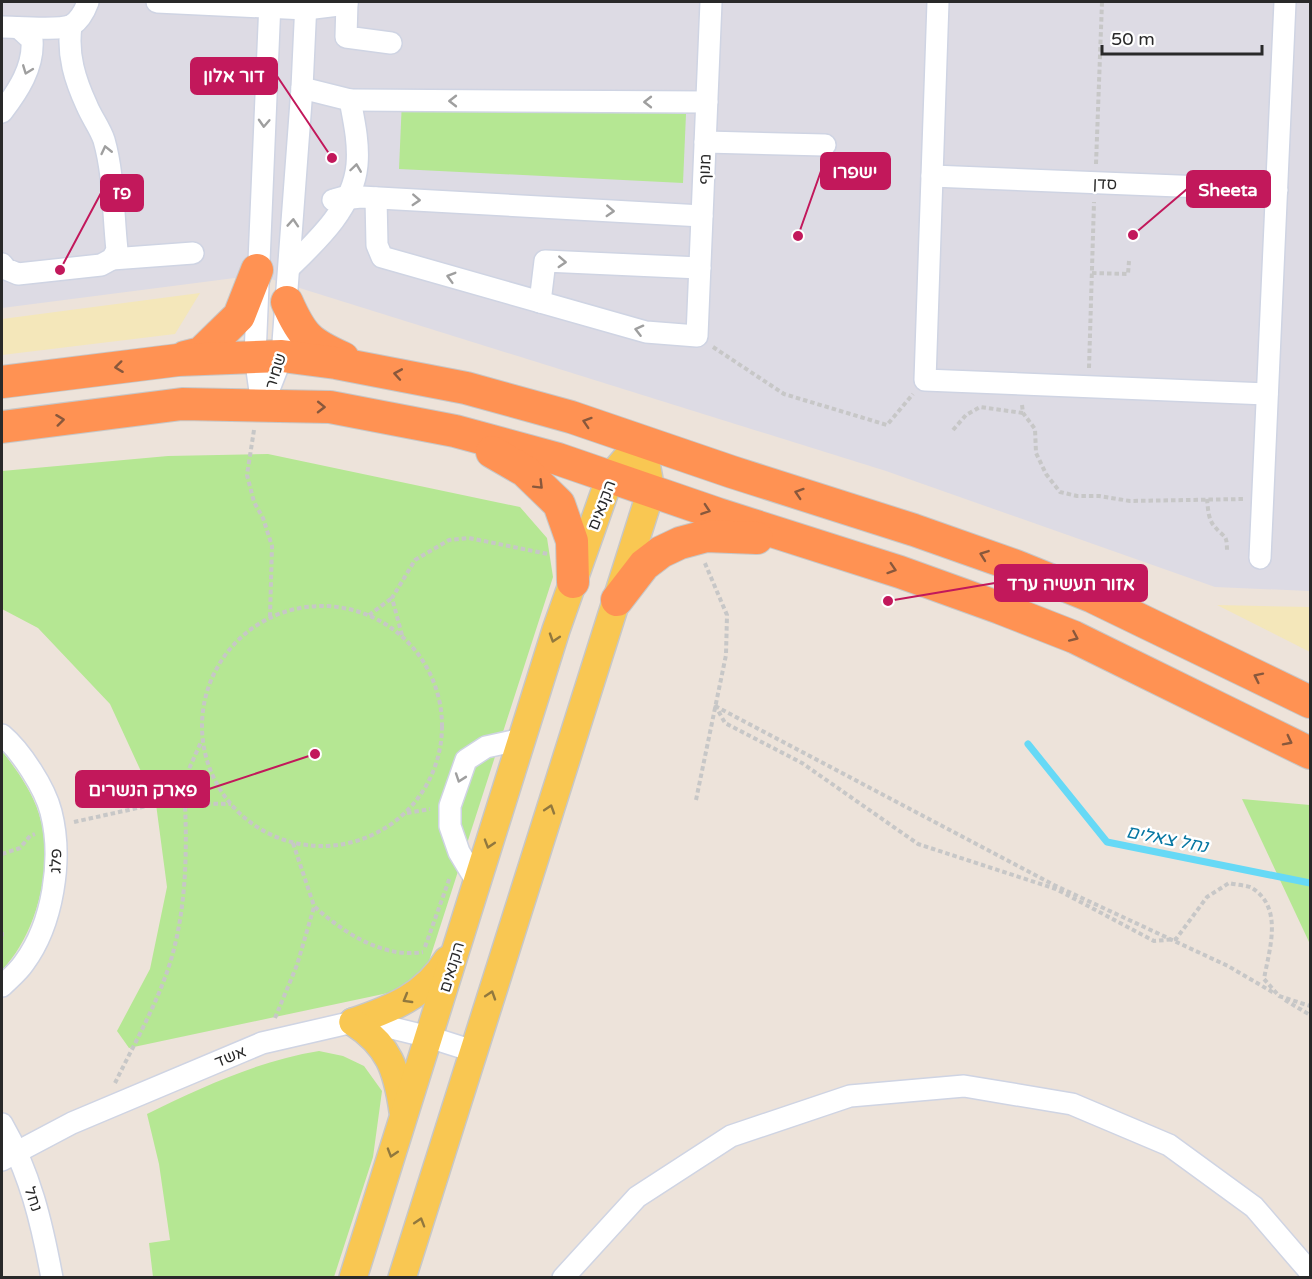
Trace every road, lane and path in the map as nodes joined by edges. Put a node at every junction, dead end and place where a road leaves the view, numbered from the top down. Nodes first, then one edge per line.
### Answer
1 (157, 2) edge
2 (711, 2) edge
3 (938, 2) edge
4 (1102, 2) edge
5 (1286, 2) edge
6 (93, 3) edge
7 (347, 3) edge
8 (269, 5) edge
9 (306, 5) edge
10 (71, 26) junction
11 (10, 27) edge
12 (391, 43) dead end
13 (302, 88) junction
14 (350, 100) junction
15 (707, 102) junction
16 (2, 112) edge
17 (705, 142) junction
18 (825, 145) dead end
19 (932, 176) junction
20 (1095, 183) junction
21 (1277, 190) junction
22 (351, 195) junction
23 (376, 198) junction
24 (702, 216) junction
25 (193, 253) dead end
26 (112, 259) junction
27 (1129, 261) dead end
28 (2, 264) edge
29 (290, 267) junction
30 (700, 268) junction
31 (257, 270) junction
32 (1092, 273) junction
33 (286, 302) junction
34 (540, 302) junction
35 (697, 336) junction
36 (268, 356) junction
37 (153, 363) junction
38 (366, 368) junction
39 (926, 380) junction
40 (2, 382) edge
41 (1022, 384) junction
42 (1088, 387) junction
43 (1268, 394) junction
44 (262, 407) junction
45 (1023, 413) junction
46 (2, 427) edge
47 (953, 430) dead end
48 (455, 431) junction
49 (642, 440) junction
50 (610, 477) junction
51 (651, 491) junction
52 (1207, 499) junction
53 (1263, 500) junction
54 (693, 539) junction
55 (802, 541) junction
56 (1227, 552) dead end
57 (1260, 558) dead end
58 (565, 569) junction
59 (392, 598) junction
60 (617, 600) junction
61 (369, 615) junction
62 (270, 616) junction
63 (402, 636) junction
64 (1311, 702) edge
65 (715, 705) junction
66 (2, 735) edge
67 (522, 739) junction
68 (201, 742) junction
69 (1311, 753) edge
70 (696, 800) dead end
71 (160, 803) junction
72 (185, 803) junction
73 (232, 804) junction
74 (53, 826) junction
75 (293, 843) junction
76 (459, 852) junction
77 (2, 854) edge
78 (477, 882) junction
79 (314, 906) junction
80 (2, 932) edge
81 (2, 940) edge
82 (459, 940) junction
83 (1172, 940) junction
84 (424, 951) junction
85 (420, 962) dead end
86 (2, 986) edge
87 (1279, 996) junction
88 (1311, 1006) edge
89 (1311, 1015) edge
90 (353, 1022) junction
91 (429, 1037) junction
92 (262, 1043) junction
93 (473, 1051) junction
94 (102, 1110) junction
95 (404, 1117) junction
96 (2, 1124) edge
97 (9, 1155) edge
98 (1311, 1272) edge
99 (52, 1278) edge
100 (353, 1278) edge
101 (402, 1278) edge
102 (563, 1278) edge

1 - 8 street
2 - 15 street, מנוף
3 - 19 street
4 - 20 path
5 - 21 street
6 - 10 street
7 - 9 street
7 - 12 street
8 - 9 street
8 -> 31 street, שמיר
9 - 13 street, שמיר
10 - 11 street
26 -> 10 street
11 -> 16 street
13 - 14 street
29 -> 13 street, שמיר
15 -> 14 street
22 -> 14 street
15 - 17 street, מנוף
17 - 18 street
17 - 24 street, מנוף
19 - 20 street, סדן
19 - 39 street
20 - 21 street, סדן
20 - 32 path
21 - 43 street
22 - 23 street
22 - 29 street
23 -> 24 street
34 -> 23 street
24 - 30 street, מנוף
25 - 26 street
26 - 28 street
27 - 32 path
29 - 33 street, שמיר
34 -> 30 street
30 - 35 street, מנוף
31 - 36 street, שמיר
31 - 37 highway
32 - 42 path
33 - 36 street, שמיר
33 - 38 highway
35 -> 34 street
35 - 39 path
36 - 37 highway
36 - 38 highway
36 - 44 street, שמיר
37 -> 40 highway
49 -> 38 highway
39 - 41 street
41 - 42 street
41 - 45 path
42 - 43 street
43 - 53 street
46 -> 44 highway
44 -> 48 highway
44 - 62 path
45 - 47 path
45 - 52 path
48 - 50 highway
48 -> 58 highway
49 - 50 main road, הקנאים
49 - 51 main road
64 -> 49 highway
50 - 51 highway
50 - 58 main road, הקנאים
51 -> 55 highway
51 - 60 main road
52 - 53 path
52 - 56 path
53 - 57 street
54 - 55 highway
54 - 60 highway
54 - 65 path
55 -> 69 highway
58 - 59 path
58 -> 67 main road, הקנאים
59 - 61 path
59 - 63 path
93 -> 60 main road
61 - 62 path
61 - 63 path
62 - 68 path
63 - 75 path
65 - 70 path
65 - 83 path
65 - 83 path
66 - 74 street, פלג
67 -> 76 street
67 -> 78 main road, הקנאים
68 - 71 path
68 - 73 path
71 - 72 path
71 - 74 path
72 - 73 path
72 - 94 path
73 - 75 path
74 - 77 path
74 - 86 street, פלג
75 - 79 path
76 - 78 street
76 - 84 path
78 - 82 main road, הקנאים
79 - 84 path
79 - 92 path
80 - 81 path
82 -> 90 main road
82 - 91 main road, הקנאים
83 - 87 path
83 - 87 path
84 - 85 path
87 - 88 path
87 - 89 path
90 - 91 street, אשד
90 - 92 street, אשד
90 - 95 main road
91 - 93 street, אשד
91 - 95 main road, הקנאים
92 - 94 street, אשד
101 -> 93 main road
94 - 97 street, אשד
95 -> 100 main road, הקנאים
96 - 97 street, נחל
97 - 99 street, נחל
98 - 102 street

